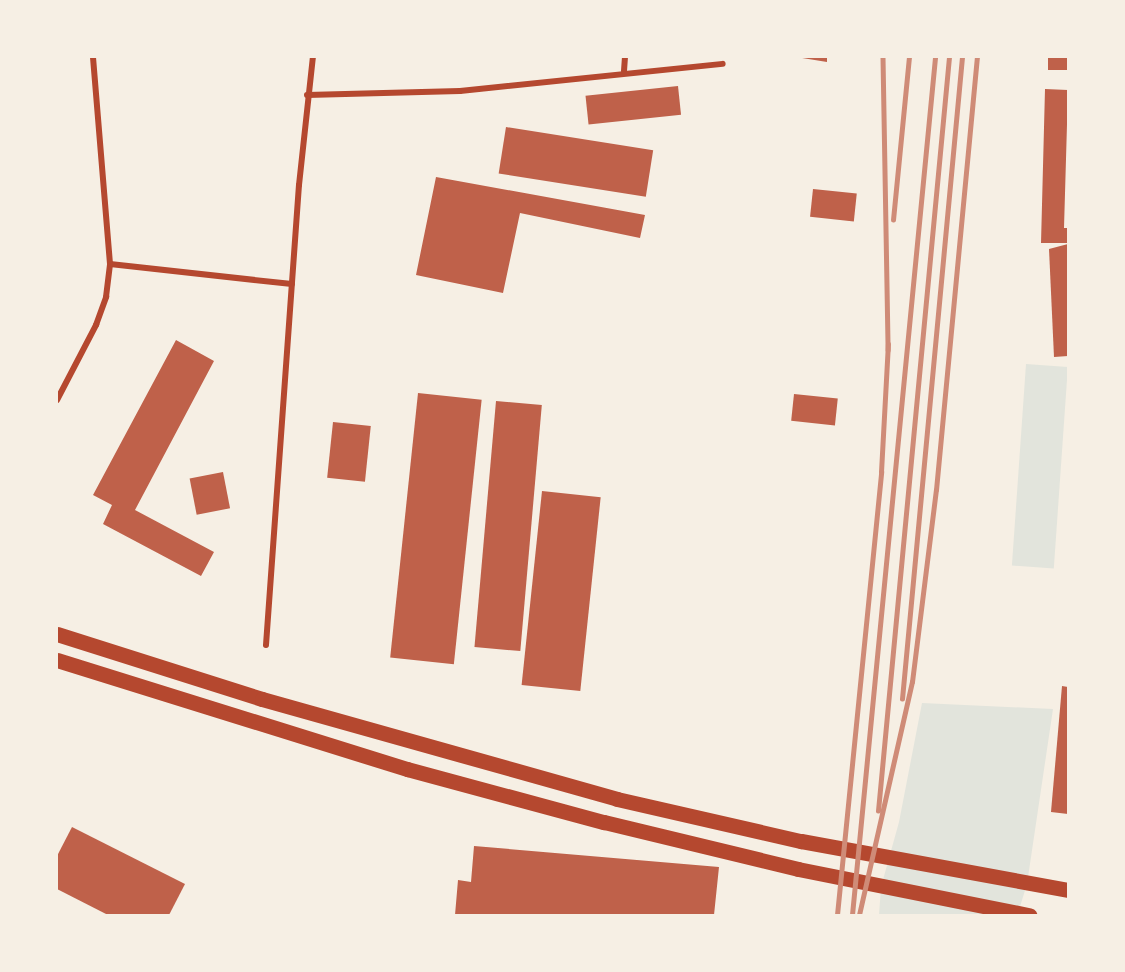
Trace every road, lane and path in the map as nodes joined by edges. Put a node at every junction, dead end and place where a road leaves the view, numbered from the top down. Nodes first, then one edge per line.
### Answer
1 (93, 57) edge
2 (313, 57) edge
3 (625, 57) edge
4 (723, 64) dead end
5 (624, 71) junction
6 (307, 95) junction
7 (110, 264) junction
8 (292, 284) junction
9 (57, 400) edge
10 (57, 634) edge
11 (266, 645) dead end
12 (57, 660) edge
13 (1068, 890) edge
14 (1029, 915) edge

1 - 7 street
2 - 6 street
3 - 5 street
4 - 5 street
5 - 6 street
6 - 8 street
7 - 8 street
7 - 9 street
8 - 11 street
10 - 13 main road
12 - 14 main road

